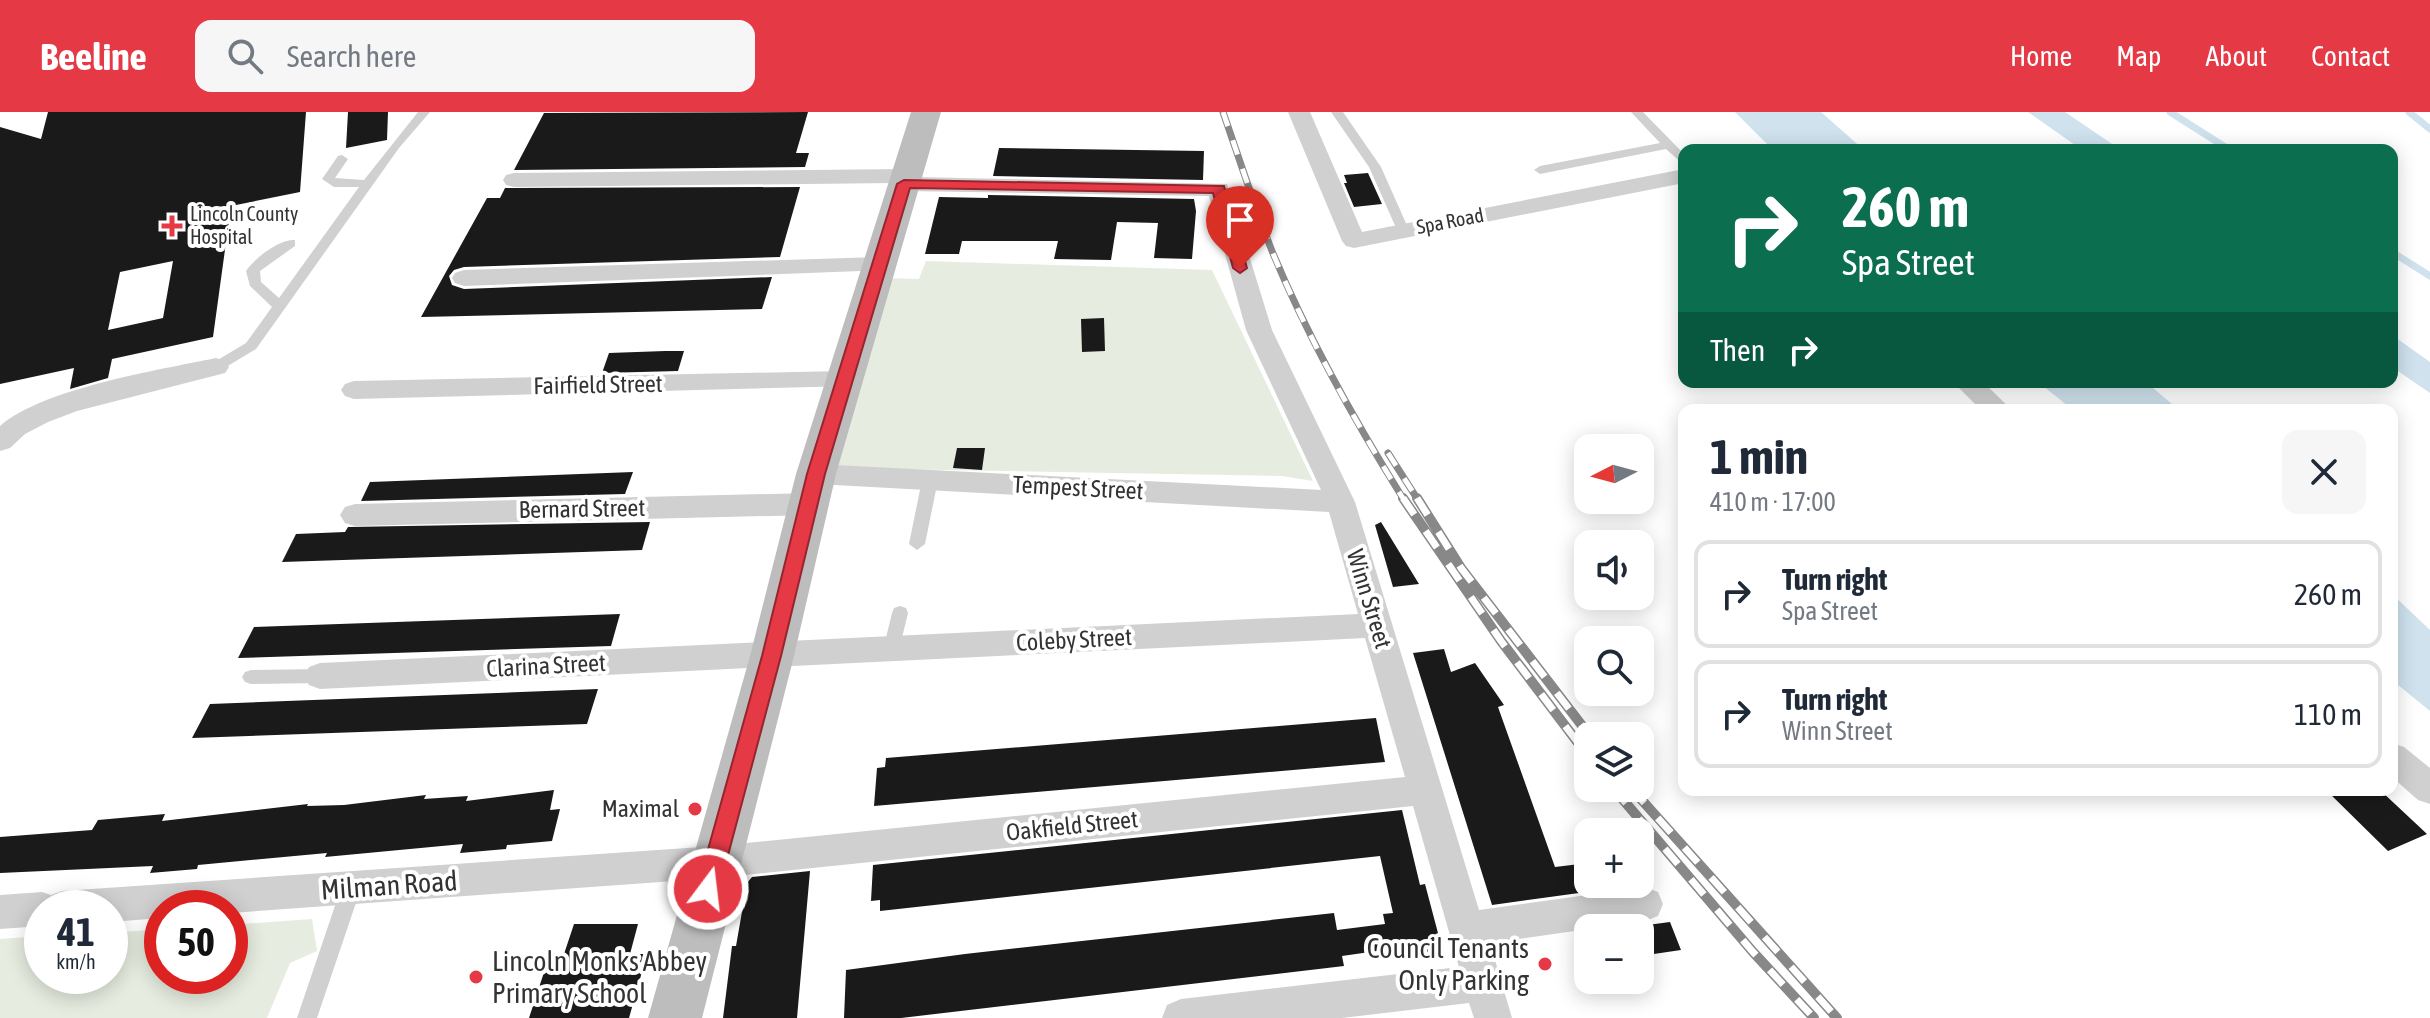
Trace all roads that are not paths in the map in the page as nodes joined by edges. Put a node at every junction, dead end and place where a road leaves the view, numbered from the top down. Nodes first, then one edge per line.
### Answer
1 (424, 112) edge
2 (926, 112) edge
3 (1299, 112) edge
4 (1337, 112) edge
5 (1637, 112) edge
6 (1668, 145) junction
7 (1678, 155) edge
8 (342, 159) dead end
9 (1540, 170) dead end
10 (1678, 177) edge
11 (514, 180) dead end
12 (906, 180) junction
13 (368, 184) junction
14 (1403, 230) junction
15 (290, 243) dead end
16 (878, 265) junction
17 (464, 278) dead end
18 (280, 307) junction
19 (216, 367) joint
20 (842, 380) junction
21 (1973, 388) edge
22 (354, 390) dead end
23 (1991, 404) edge
24 (3, 433) edge
25 (930, 480) junction
26 (812, 489) junction
27 (1341, 502) junction
28 (355, 515) dead end
29 (917, 544) dead end
30 (900, 613) dead end
31 (1377, 625) junction
32 (891, 650) junction
33 (772, 656) junction
34 (320, 676) joint
35 (251, 677) dead end
36 (2398, 762) edge
37 (2430, 789) edge
38 (1428, 790) junction
39 (716, 862) junction
40 (351, 888) junction
41 (128, 903) edge
42 (1645, 904) dead end
43 (24, 910) edge
44 (0, 912) edge
45 (1468, 929) junction
46 (1488, 1001) edge
47 (307, 1018) edge
48 (675, 1018) edge
49 (1181, 1018) edge

1 - 13 lane
2 - 12 main road
3 - 14 street, Spa Road
4 - 14 lane
5 - 6 lane
6 - 7 lane
6 - 9 lane
8 - 13 lane
10 - 14 street, Spa Road
11 - 12 street
12 - 16 main road
12 - 27 street, Winn Street
13 - 18 lane
15 - 18 lane
16 - 17 street
16 - 20 main road
18 - 19 lane
19 - 24 street
20 - 22 street, Fairfield Street
20 - 26 main road
21 - 23 street
25 - 26 street, Tempest Street
25 - 27 street, Tempest Street
25 - 29 lane
26 - 28 street, Bernard Street
26 - 33 main road
27 - 31 street, Winn Street
30 - 32 lane
31 - 32 street, Coleby Street
31 - 38 street, Winn Street
32 - 33 street, Coleby Street
33 - 34 street, Clarina Street
33 - 39 main road
34 - 35 lane
36 - 37 street
38 - 39 street, Oakfield Street
38 - 45 street, Winn Street
39 - 40 street, Milman Road
39 - 48 main road
40 - 41 street, Milman Road
40 - 47 lane
42 - 45 street
43 - 44 street
45 - 46 street, Winn Street
46 - 49 street

